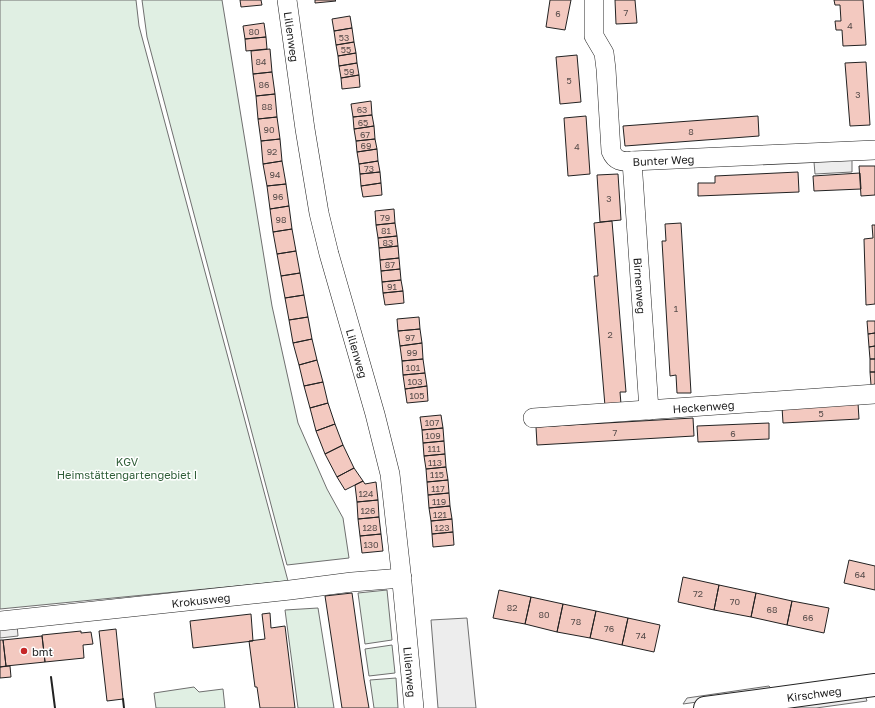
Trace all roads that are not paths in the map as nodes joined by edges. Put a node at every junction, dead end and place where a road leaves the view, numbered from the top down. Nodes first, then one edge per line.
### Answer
1 (287, 0) edge
2 (594, 0) edge
3 (875, 150) edge
4 (632, 161) junction
5 (875, 394) edge
6 (649, 410) junction
7 (532, 418) dead end
8 (402, 578) junction
9 (0, 621) edge
10 (875, 685) edge
11 (414, 708) edge
12 (705, 708) edge

1 - 8 street, Lilienweg
2 - 4 street, Bunter Weg
3 - 4 street, Bunter Weg
4 - 6 street, Birnenweg
5 - 6 street, Heckenweg
6 - 7 street, Heckenweg
8 - 9 street, Krokusweg
8 - 11 street, Lilienweg
10 - 12 main road, Kirschweg

